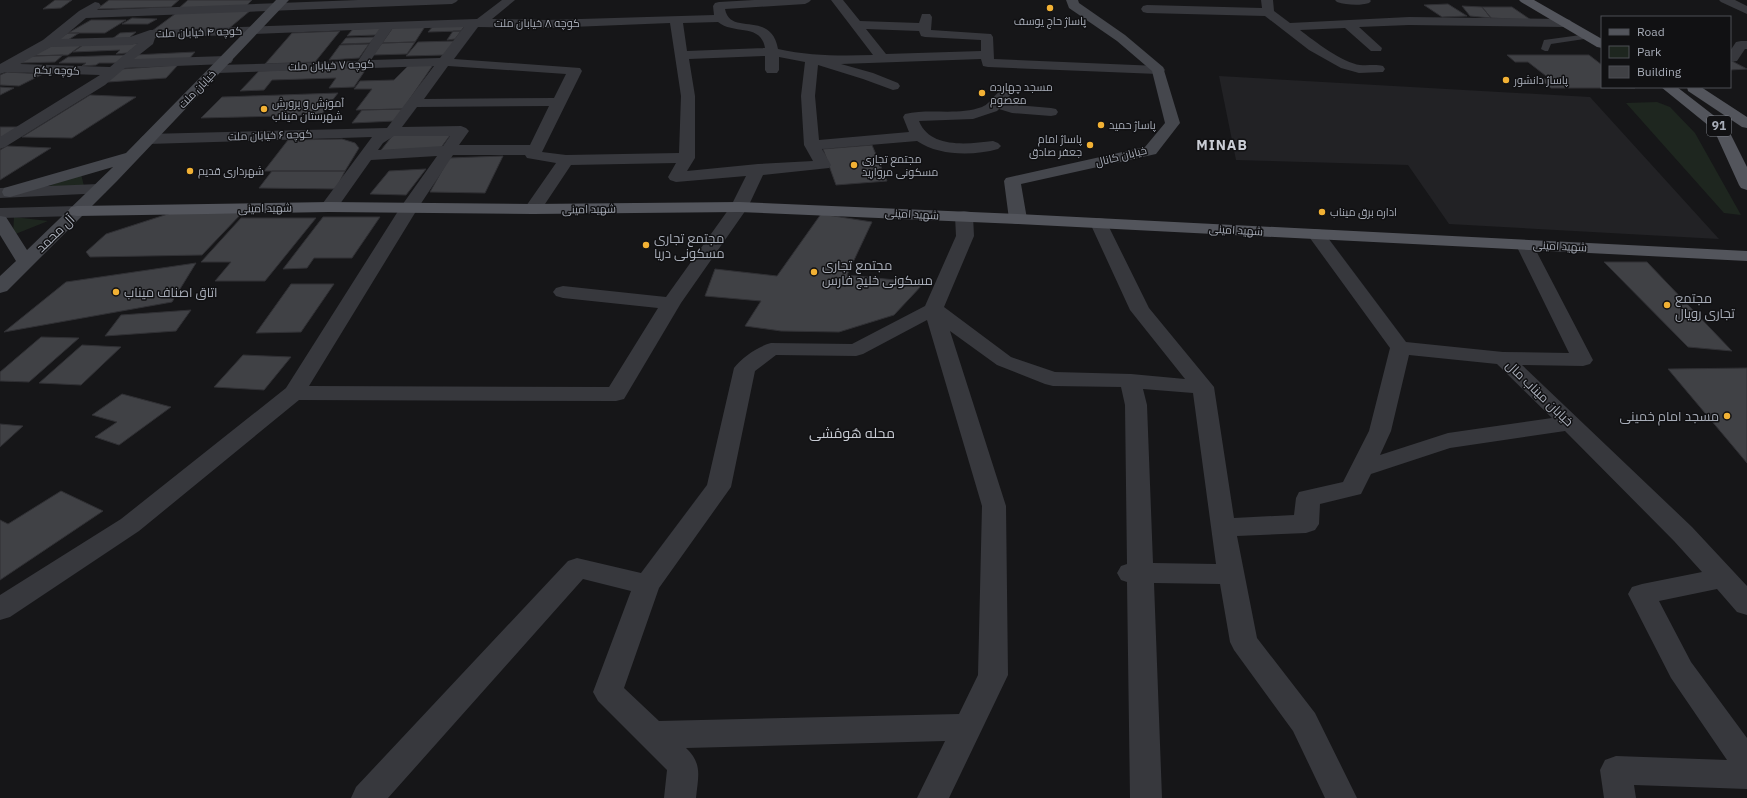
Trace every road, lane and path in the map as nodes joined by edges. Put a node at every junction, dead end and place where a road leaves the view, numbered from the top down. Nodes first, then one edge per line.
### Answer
1 (105, 0) edge
2 (184, 0) edge
3 (452, 0) edge
4 (509, 0) edge
5 (805, 0) edge
6 (837, 0) edge
7 (1072, 0) edge
8 (1341, 0) edge
9 (1526, 0) edge
10 (1548, 0) edge
11 (1725, 0) edge
12 (401, 1) edge
13 (1365, 1) edge
14 (749, 2) edge
15 (280, 3) edge
16 (1268, 6) edge
17 (1147, 8) dead end
18 (172, 10) junction
19 (1747, 10) edge
20 (84, 14) junction
21 (721, 18) junction
22 (676, 20) junction
23 (477, 23) junction
24 (1566, 23) junction
25 (1348, 24) junction
26 (386, 25) junction
27 (857, 25) junction
28 (1288, 27) junction
29 (254, 30) junction
30 (1601, 30) edge
31 (150, 34) junction
32 (1588, 36) junction
33 (48, 43) junction
34 (1601, 43) edge
35 (1747, 45) edge
36 (1376, 48) dead end
37 (1545, 49) dead end
38 (772, 52) junction
39 (681, 55) junction
40 (988, 55) junction
41 (1731, 58) edge
42 (812, 59) junction
43 (883, 59) junction
44 (445, 62) junction
45 (363, 63) junction
46 (221, 64) junction
47 (116, 68) junction
48 (2, 69) edge
49 (1378, 69) dead end
50 (772, 70) dead end
51 (1158, 70) junction
52 (892, 86) dead end
53 (1669, 88) edge
54 (1693, 88) edge
55 (559, 102) junction
56 (413, 103) junction
57 (1051, 112) dead end
58 (1747, 124) edge
59 (391, 132) junction
60 (919, 136) junction
61 (148, 139) junction
62 (0, 144) edge
63 (812, 145) junction
64 (993, 146) dead end
65 (448, 150) junction
66 (535, 150) junction
67 (366, 156) junction
68 (132, 157) junction
69 (687, 158) junction
70 (566, 160) junction
71 (758, 169) junction
72 (105, 184) junction
73 (1747, 184) edge
74 (5, 192) edge
75 (330, 207) junction
76 (739, 207) junction
77 (408, 208) junction
78 (533, 209) junction
79 (77, 211) junction
80 (0, 213) edge
81 (964, 216) junction
82 (1018, 219) junction
83 (0, 221) edge
84 (1099, 223) junction
85 (1316, 234) junction
86 (1525, 245) junction
87 (1747, 256) edge
88 (26, 262) junction
89 (0, 287) edge
90 (563, 292) dead end
91 (671, 303) junction
92 (933, 310) junction
93 (1400, 348) junction
94 (1503, 358) junction
95 (1131, 381) junction
96 (1203, 387) junction
97 (294, 393) junction
98 (1570, 423) junction
99 (1361, 469) junction
100 (1223, 528) junction
101 (1135, 573) junction
102 (1231, 574) junction
103 (1724, 578) junction
104 (647, 585) junction
105 (1747, 604) edge
106 (0, 609) edge
107 (968, 726) junction
108 (652, 735) junction
109 (1747, 763) edge
110 (1747, 775) edge
111 (367, 798) edge
112 (680, 798) edge
113 (933, 798) edge
114 (1146, 798) edge
115 (1341, 798) edge
116 (1620, 798) edge

1 - 20 street
2 - 18 street
3 - 12 street
4 - 23 street
5 - 14 street
6 - 27 street
7 - 51 main road
8 - 13 street
9 - 24 main road
10 - 30 main road
11 - 19 street
12 - 15 street
12 - 26 street
14 - 21 street
15 - 18 street
15 - 29 main road, خیابان ملت
16 - 17 street
16 - 28 street
18 - 20 street
20 - 33 street
21 - 22 street, کوچه ۸ خیابان ملت
21 - 38 street
22 - 23 street, کوچه ۸ خیابان ملت
22 - 39 street
23 - 26 street, کوچه ۸ خیابان ملت
23 - 44 street
24 - 25 street
24 - 32 main road
25 - 28 street
25 - 36 street
26 - 29 street, کوچه ۸ خیابان ملت
26 - 45 street
27 - 40 street
27 - 43 street
28 - 49 street
29 - 31 street, کوچه ۴ خیابان ملت
29 - 46 main road, خیابان ملت
31 - 33 street, کوچه ۴ خیابان ملت
31 - 47 street
32 - 34 main road
32 - 37 lane
33 - 48 street
35 - 41 street
38 - 39 street
38 - 42 street
38 - 50 street
39 - 69 street
40 - 43 street
40 - 51 street
42 - 43 street
42 - 52 street
42 - 63 street
44 - 45 street, کوچه ۷ خیابان ملت
44 - 55 street, کوچه ۷ خیابان ملت
44 - 56 street
45 - 46 street, کوچه ۷ خیابان ملت
46 - 47 street, کوچه ۷ خیابان ملت
46 - 61 main road, خیابان ملت
47 - 48 street, کوچه یکم
47 - 62 street
51 - 82 main road, خیابان کانال
53 - 73 main road, 91
54 - 58 main road, 91
55 - 56 street
55 - 66 street
56 - 59 street
57 - 60 street
59 - 61 street, کوچه ۶ خیابان ملت
59 - 65 street, کوچه ۶ خیابان ملت
59 - 67 street
60 - 63 street
60 - 64 street
61 - 68 main road, خیابان ملت
63 - 71 street
65 - 66 street
65 - 67 street
65 - 77 street
66 - 70 street
67 - 75 street
68 - 72 main road, خیابان ملت
68 - 74 main road
69 - 70 street
69 - 71 street
70 - 78 street
71 - 76 street
72 - 74 street
72 - 79 main road, آل محمد
75 - 77 main road, شهید امینی
75 - 79 main road, شهید امینی
76 - 78 main road, شهید امینی
76 - 81 main road, شهید امینی
76 - 91 street
77 - 78 main road, شهید امینی
77 - 97 street
79 - 80 street
79 - 88 main road, آل محمد
81 - 82 main road, شهید امینی
81 - 92 street
82 - 84 main road, شهید امینی
83 - 88 main road
84 - 85 main road, شهید امینی
84 - 96 street
85 - 86 main road, شهید امینی
85 - 93 street
86 - 87 main road, شهید امینی
86 - 94 street
88 - 89 main road, آل محمد
90 - 91 street
91 - 97 street
92 - 95 street
92 - 104 street
92 - 107 street
93 - 94 street, خیابان میناب مال
93 - 99 street
94 - 98 street, خیابان میناب مال
95 - 96 street
95 - 101 street
96 - 100 street
97 - 106 street
98 - 99 street
98 - 103 street, خیابان میناب مال
99 - 100 street
100 - 102 street
101 - 102 street
101 - 114 street
102 - 115 street
103 - 105 street, خیابان میناب مال
103 - 109 street
104 - 108 street
104 - 111 street
107 - 108 street
107 - 113 street
108 - 112 street
110 - 116 street

